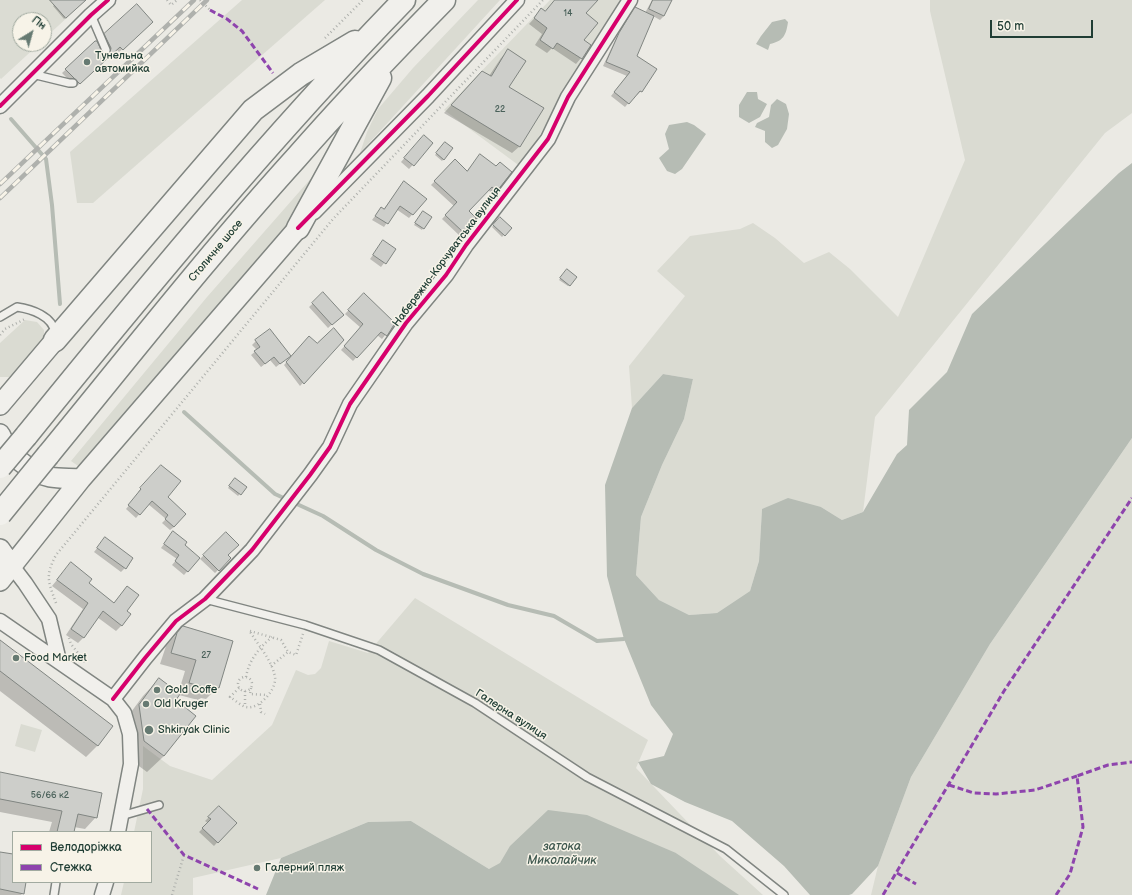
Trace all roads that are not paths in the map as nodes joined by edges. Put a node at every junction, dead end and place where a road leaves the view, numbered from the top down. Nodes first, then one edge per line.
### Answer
1 (108, 0) edge
2 (404, 0) edge
3 (444, 0) edge
4 (517, 0) edge
5 (630, 0) edge
6 (91, 15) junction
7 (375, 30) junction
8 (396, 49) junction
9 (106, 50) dead end
10 (32, 74) junction
11 (73, 83) dead end
12 (0, 106) edge
13 (298, 228) junction
14 (0, 317) edge
15 (55, 340) junction
16 (2, 401) edge
17 (0, 434) edge
18 (0, 467) edge
19 (81, 479) junction
20 (0, 514) edge
21 (0, 549) edge
22 (12, 566) junction
23 (0, 581) edge
24 (205, 599) junction
25 (0, 621) edge
26 (59, 661) junction
27 (113, 698) junction
28 (160, 805) dead end
29 (121, 816) junction
30 (118, 831) edge
31 (56, 883) edge
32 (106, 883) edge
33 (54, 895) edge
34 (102, 895) edge
35 (784, 895) edge

1 - 6 street
2 - 7 highway
3 - 8 highway, Столичне шосе
4 - 13 street
5 - 24 street, Набережно-Корчуватська вулиця
6 - 9 lane
6 - 10 street
7 - 15 highway
7 - 18 highway, bridge
8 - 13 highway
8 - 20 highway, Столичне шосе, bridge
10 - 11 lane
10 - 12 street
13 - 19 main road
14 - 15 lane
15 - 16 main road
17 - 19 main road
19 - 22 main road
21 - 22 main road
22 - 23 main road
22 - 26 street
24 - 27 street, Набережно-Корчуватська вулиця
24 - 35 lane, Галерна вулиця
25 - 26 street
26 - 27 street
27 - 29 street
28 - 29 lane
29 - 30 street
31 - 33 lane
32 - 34 street

